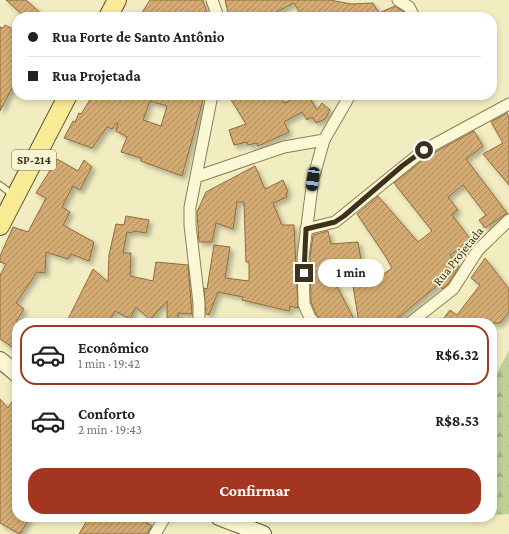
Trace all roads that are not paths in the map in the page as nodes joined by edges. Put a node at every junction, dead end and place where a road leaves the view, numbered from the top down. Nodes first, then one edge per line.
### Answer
1 (117, 0) edge
2 (212, 0) edge
3 (398, 0) edge
4 (111, 12) edge
5 (216, 12) edge
6 (412, 12) edge
7 (65, 100) edge
8 (211, 100) edge
9 (347, 100) edge
10 (509, 104) edge
11 (324, 140) junction
12 (196, 177) junction
13 (0, 185) edge
14 (15, 196) junction
15 (509, 220) edge
16 (0, 226) edge
17 (306, 229) junction
18 (199, 318) edge
19 (310, 318) edge
20 (416, 318) edge
21 (0, 360) edge
22 (12, 370) edge
23 (162, 522) edge
24 (232, 522) edge
25 (155, 534) edge
26 (263, 534) edge

1 - 4 main road
2 - 5 street
3 - 6 street
7 - 14 main road, SP-214
8 - 12 street
9 - 11 street
10 - 17 street
11 - 12 street
11 - 17 street
12 - 18 street
13 - 14 lane
14 - 16 main road, SP-214
15 - 20 street, Rua Projetada
17 - 19 street
21 - 22 main road
23 - 25 street
24 - 26 main road

